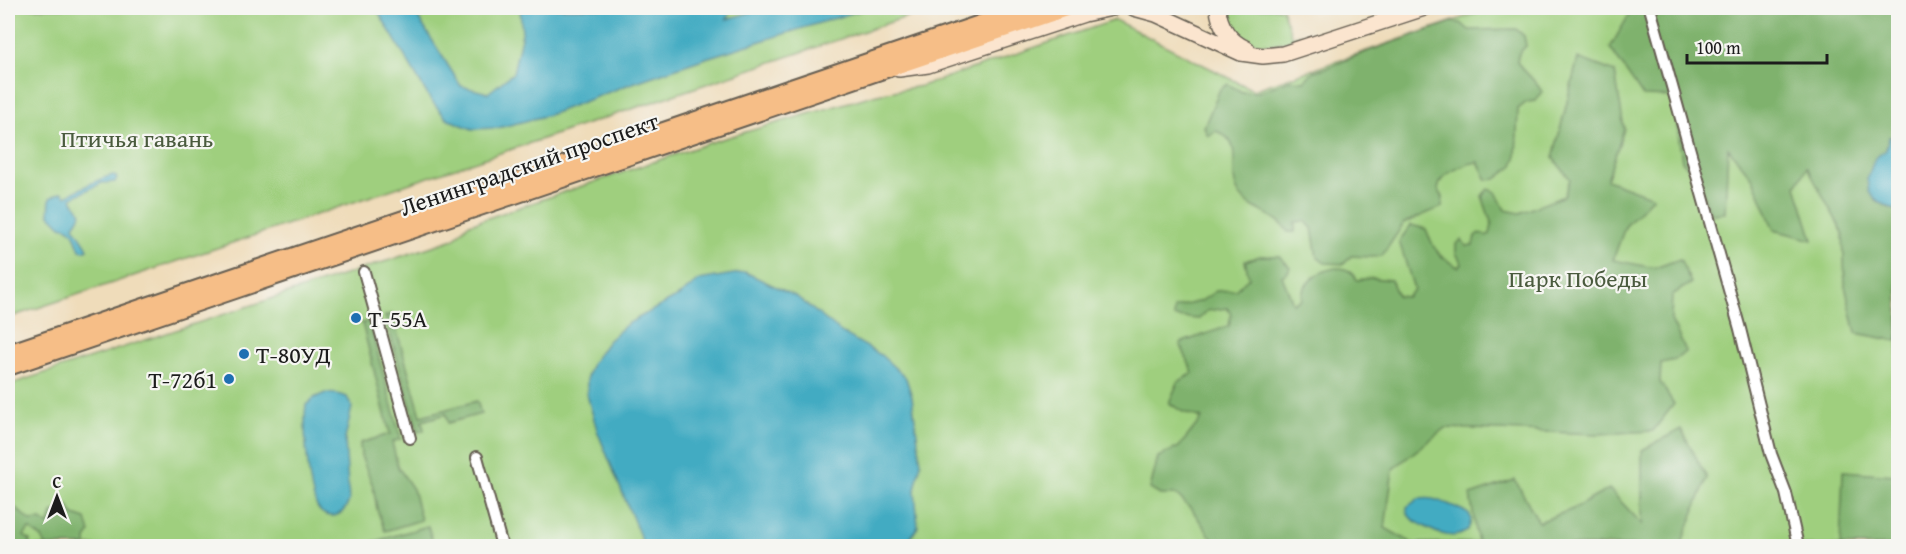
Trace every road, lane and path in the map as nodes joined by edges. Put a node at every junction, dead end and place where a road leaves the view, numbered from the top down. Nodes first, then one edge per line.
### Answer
1 (1028, 8) edge
2 (1066, 8) edge
3 (1112, 8) edge
4 (1134, 8) edge
5 (1218, 8) edge
6 (1424, 8) edge
7 (1650, 8) edge
8 (1273, 55) junction
9 (872, 73) junction
10 (364, 272) dead end
11 (8, 353) edge
12 (8, 367) edge
13 (410, 438) dead end
14 (477, 457) dead end
15 (502, 546) edge
16 (1798, 546) edge

1 - 11 main road, Ленинградский проспект
2 - 9 main road, Ленинградский проспект
3 - 9 street
4 - 8 street
5 - 8 street
6 - 8 street
7 - 16 street
9 - 12 main road, Ленинградский проспект
10 - 13 street
14 - 15 street

